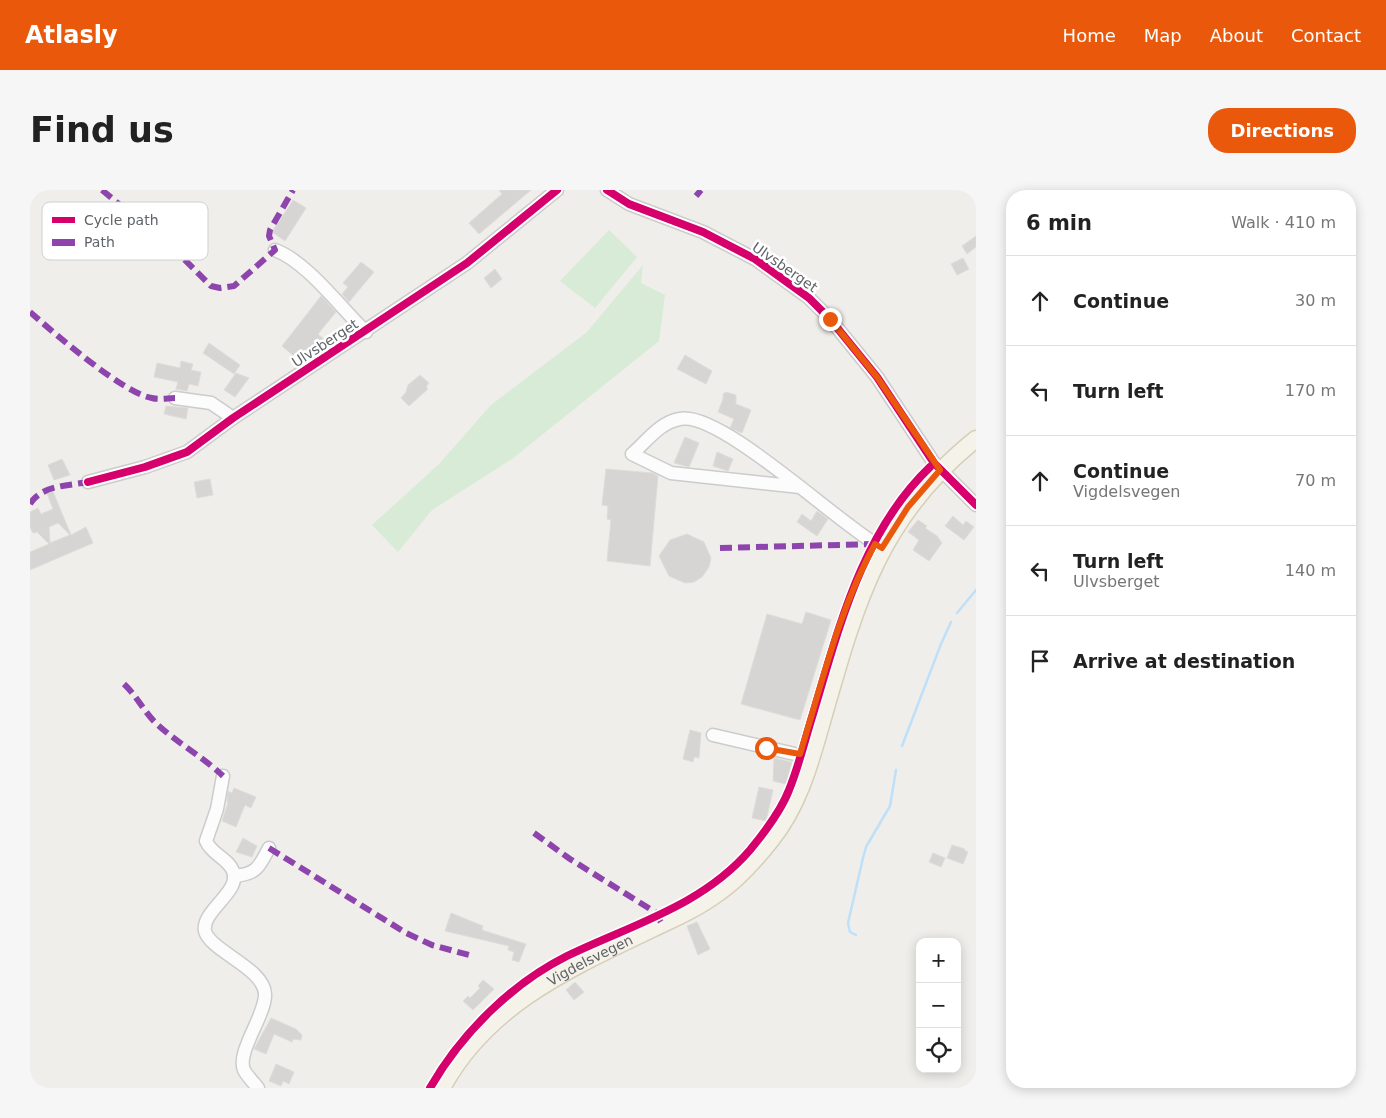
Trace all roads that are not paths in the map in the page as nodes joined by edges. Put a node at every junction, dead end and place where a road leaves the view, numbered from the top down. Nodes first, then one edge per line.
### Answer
1 (607, 190) edge
2 (553, 191) edge
3 (275, 250) dead end
4 (366, 332) junction
5 (175, 398) dead end
6 (233, 418) junction
7 (976, 439) edge
8 (940, 470) junction
9 (88, 482) dead end
10 (800, 487) junction
11 (976, 504) edge
12 (882, 548) junction
13 (713, 735) dead end
14 (812, 758) junction
15 (223, 776) dead end
16 (269, 848) dead end
17 (234, 876) junction
18 (258, 1088) edge
19 (442, 1088) edge

1 - 8 street, Ulvsberget
2 - 4 street, Ulvsberget
3 - 4 street
4 - 6 street, Ulvsberget
5 - 6 street
6 - 9 street, Ulvsberget
7 - 8 main road, Vigdelsvegen
8 - 11 street, Ulvsberget
8 - 12 main road, Vigdelsvegen
10 - 10 street
10 - 12 street
12 - 14 main road, Vigdelsvegen
13 - 14 street
14 - 19 main road, Vigdelsvegen
15 - 17 street
16 - 17 street
17 - 18 street

